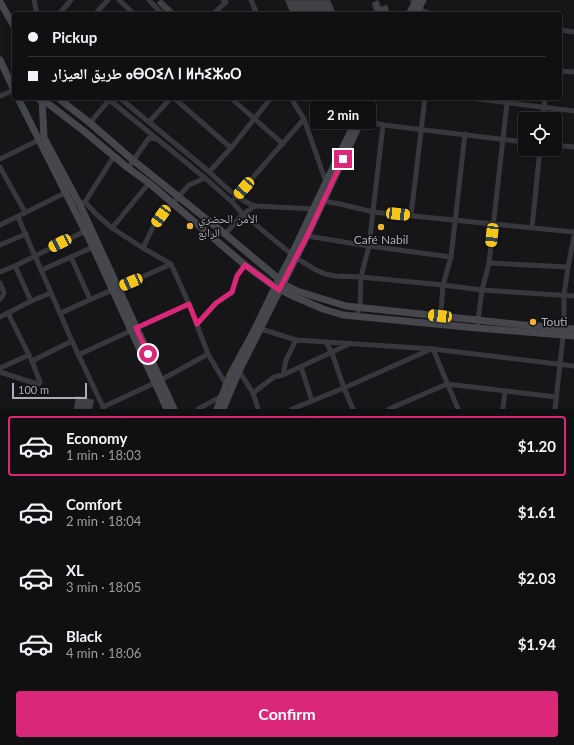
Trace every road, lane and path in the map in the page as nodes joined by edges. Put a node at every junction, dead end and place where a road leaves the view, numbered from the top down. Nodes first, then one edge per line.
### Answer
1 (34, 0) edge
2 (71, 0) edge
3 (108, 0) edge
4 (119, 0) edge
5 (148, 0) edge
6 (251, 0) edge
7 (423, 0) edge
8 (225, 1) edge
9 (0, 2) edge
10 (415, 6) edge
11 (37, 12) edge
12 (61, 12) edge
13 (97, 12) edge
14 (132, 12) edge
15 (160, 12) edge
16 (214, 12) edge
17 (256, 12) edge
18 (428, 12) edge
19 (12, 23) edge
20 (562, 30) edge
21 (574, 32) edge
22 (0, 60) edge
23 (562, 71) edge
24 (574, 72) edge
25 (12, 84) edge
26 (12, 89) edge
27 (0, 96) edge
28 (19, 100) edge
29 (41, 100) edge
30 (42, 100) edge
31 (61, 100) edge
32 (107, 100) edge
33 (109, 100) edge
34 (122, 100) edge
35 (170, 100) edge
36 (174, 100) edge
37 (233, 100) edge
38 (269, 100) edge
39 (292, 100) edge
40 (366, 100) edge
41 (372, 100) edge
42 (425, 100) edge
43 (485, 100) edge
44 (545, 100) edge
45 (507, 103) junction
46 (544, 107) junction
47 (54, 108) junction
48 (574, 111) edge
49 (544, 112) edge
50 (43, 116) junction
51 (255, 118) junction
52 (304, 118) junction
53 (359, 118) junction
54 (149, 122) junction
55 (90, 123) junction
56 (383, 124) junction
57 (421, 129) junction
58 (164, 134) junction
59 (465, 134) junction
60 (41, 139) junction
61 (503, 139) junction
62 (159, 140) junction
63 (518, 141) edge
64 (282, 144) junction
65 (562, 146) edge
66 (574, 147) edge
67 (231, 148) junction
68 (114, 156) junction
69 (539, 156) edge
70 (0, 159) edge
71 (134, 161) junction
72 (0, 167) edge
73 (128, 168) junction
74 (209, 172) junction
75 (205, 178) junction
76 (149, 183) junction
77 (328, 184) junction
78 (69, 191) junction
79 (179, 196) junction
80 (236, 196) junction
81 (232, 202) junction
82 (323, 202) junction
83 (82, 203) junction
84 (173, 204) junction
85 (255, 206) junction
86 (314, 210) junction
87 (25, 212) junction
88 (373, 212) junction
89 (243, 214) junction
90 (411, 216) junction
91 (18, 217) junction
92 (455, 220) junction
93 (493, 224) junction
94 (0, 225) edge
95 (112, 228) junction
96 (532, 228) junction
97 (85, 231) junction
98 (574, 232) edge
99 (26, 234) junction
100 (225, 234) junction
101 (307, 236) junction
102 (574, 237) edge
103 (0, 245) edge
104 (369, 246) junction
105 (93, 247) junction
106 (143, 248) junction
107 (35, 256) junction
108 (294, 256) junction
109 (70, 257) junction
110 (451, 258) junction
111 (489, 263) junction
112 (171, 264) junction
113 (245, 265) junction
114 (15, 266) junction
115 (568, 267) junction
116 (42, 270) junction
117 (0, 272) edge
118 (361, 277) junction
119 (0, 283) edge
120 (279, 285) junction
121 (443, 285) junction
122 (115, 289) junction
123 (482, 290) junction
124 (51, 293) junction
125 (564, 295) junction
126 (574, 296) edge
127 (0, 299) edge
128 (90, 299) junction
129 (31, 301) junction
130 (189, 304) junction
131 (360, 308) junction
132 (8, 313) junction
133 (61, 313) junction
134 (356, 316) junction
135 (440, 316) junction
136 (0, 317) edge
137 (478, 320) junction
138 (197, 324) junction
139 (440, 324) junction
140 (258, 328) junction
141 (477, 328) junction
142 (574, 329) edge
143 (134, 330) junction
144 (564, 331) junction
145 (574, 336) edge
146 (296, 340) junction
147 (72, 341) junction
148 (326, 342) junction
149 (349, 344) junction
150 (432, 349) junction
151 (332, 353) junction
152 (208, 354) junction
153 (29, 355) junction
154 (78, 355) junction
155 (32, 361) junction
156 (560, 365) junction
157 (574, 366) edge
158 (301, 367) junction
159 (0, 368) edge
160 (239, 371) junction
161 (0, 372) edge
162 (283, 375) junction
163 (158, 381) junction
164 (447, 384) junction
165 (228, 387) junction
166 (344, 388) junction
167 (505, 390) junction
168 (253, 393) junction
169 (222, 396) junction
170 (556, 397) junction
171 (312, 401) junction
172 (103, 408) edge
173 (167, 409) edge
174 (174, 409) edge
175 (198, 409) edge
176 (217, 409) edge
177 (223, 409) edge
178 (258, 409) edge
179 (292, 409) edge
180 (353, 409) edge
181 (389, 409) edge
182 (457, 409) edge
183 (503, 409) edge
184 (556, 409) edge

1 - 11 street
2 - 12 street
3 - 13 street
4 - 14 street
5 - 15 street
6 - 17 street
7 - 10 main road
8 - 16 street
9 - 19 main road
10 - 18 street
20 - 21 street
22 - 25 main road
23 - 24 street
26 - 27 street
28 - 60 main road
29 - 50 main road
30 - 47 main road
31 - 55 main road
32 - 55 street
33 - 62 street
34 - 54 street
35 - 54 street
36 - 67 street
37 - 51 street
38 - 51 street
39 - 52 street
40 - 53 main road
41 - 53 main road
42 - 57 street
43 - 45 street
44 - 46 street
45 - 46 street
45 - 61 street
46 - 48 street
46 - 49 street
47 - 50 main road
47 - 68 main road
50 - 60 main road
51 - 64 street
51 - 67 street
52 - 64 street
52 - 77 street
53 - 56 street
53 - 77 main road
54 - 58 street
55 - 71 main road
56 - 57 street
56 - 88 street
57 - 59 street
57 - 90 street
58 - 62 street
58 - 74 street
59 - 61 street
59 - 92 street
60 - 70 street
60 - 78 main road
61 - 63 street
61 - 93 street
62 - 71 street
62 - 75 street
64 - 80 street
65 - 66 street
67 - 74 street
68 - 73 main road
68 - 83 street
69 - 96 street
71 - 73 street
71 - 79 main road
72 - 87 street
73 - 76 main road
74 - 80 street
75 - 79 street
75 - 81 street
76 - 84 main road
76 - 95 street
77 - 82 main road
77 - 86 main road
78 - 83 main road
78 - 87 street
78 - 97 main road
79 - 84 street
79 - 100 main road
80 - 81 street
80 - 85 street
81 - 89 street
82 - 88 street
82 - 101 main road
83 - 95 street
83 - 122 main road
84 - 106 street
84 - 113 main road
85 - 86 street
85 - 89 street
86 - 108 main road
87 - 91 street
88 - 90 street
88 - 104 street
89 - 100 street
89 - 108 street
90 - 92 street
91 - 94 street
91 - 99 street
92 - 93 street
92 - 110 street
93 - 96 street
93 - 111 street
95 - 106 street
96 - 98 street
97 - 105 main road
97 - 107 street
99 - 103 street
99 - 107 street
100 - 120 main road
101 - 104 street
101 - 108 main road
102 - 115 street
104 - 110 street
104 - 118 street
105 - 109 street
105 - 122 main road
106 - 112 street
107 - 114 street
107 - 116 street
108 - 118 street
108 - 120 main road
109 - 116 street
109 - 128 street
110 - 121 street
111 - 115 street
111 - 123 street
112 - 122 street
112 - 130 street
113 - 120 main road
113 - 138 street
114 - 117 street
114 - 129 street
115 - 125 street
116 - 124 street
118 - 121 street
118 - 131 street
119 - 127 street
120 - 131 main road
120 - 134 main road
120 - 140 main road
121 - 123 street
121 - 135 street
122 - 128 street
122 - 143 main road
123 - 125 street
123 - 137 street
124 - 129 street
124 - 133 street
125 - 126 street
125 - 144 street
128 - 133 street
129 - 132 street
130 - 138 street
130 - 143 street
131 - 134 street
131 - 135 main road
132 - 136 street
132 - 153 street
133 - 147 street
134 - 139 main road
135 - 137 main road
135 - 139 street
137 - 141 street
137 - 144 main road
138 - 152 street
139 - 141 main road
140 - 146 street
140 - 160 main road
140 - 165 main road
141 - 144 main road
142 - 144 main road
143 - 154 street
143 - 163 main road
144 - 145 main road
144 - 156 street
146 - 148 street
146 - 162 street
147 - 154 street
147 - 155 street
148 - 149 street
148 - 151 street
149 - 150 street
149 - 151 street
150 - 156 street
150 - 164 street
150 - 166 street
151 - 158 street
151 - 166 street
152 - 163 street
152 - 165 street
153 - 155 street
153 - 159 street
154 - 172 street
155 - 161 street
156 - 157 street
156 - 170 street
158 - 162 street
158 - 171 street
160 - 165 main road
160 - 168 street
162 - 168 street
163 - 172 street
163 - 173 main road
163 - 174 main road
164 - 167 street
164 - 181 street
164 - 182 street
165 - 169 main road
165 - 177 main road
166 - 171 street
166 - 180 street
167 - 170 street
167 - 183 street
168 - 178 street
169 - 175 street
169 - 176 main road
170 - 184 street
171 - 179 street

